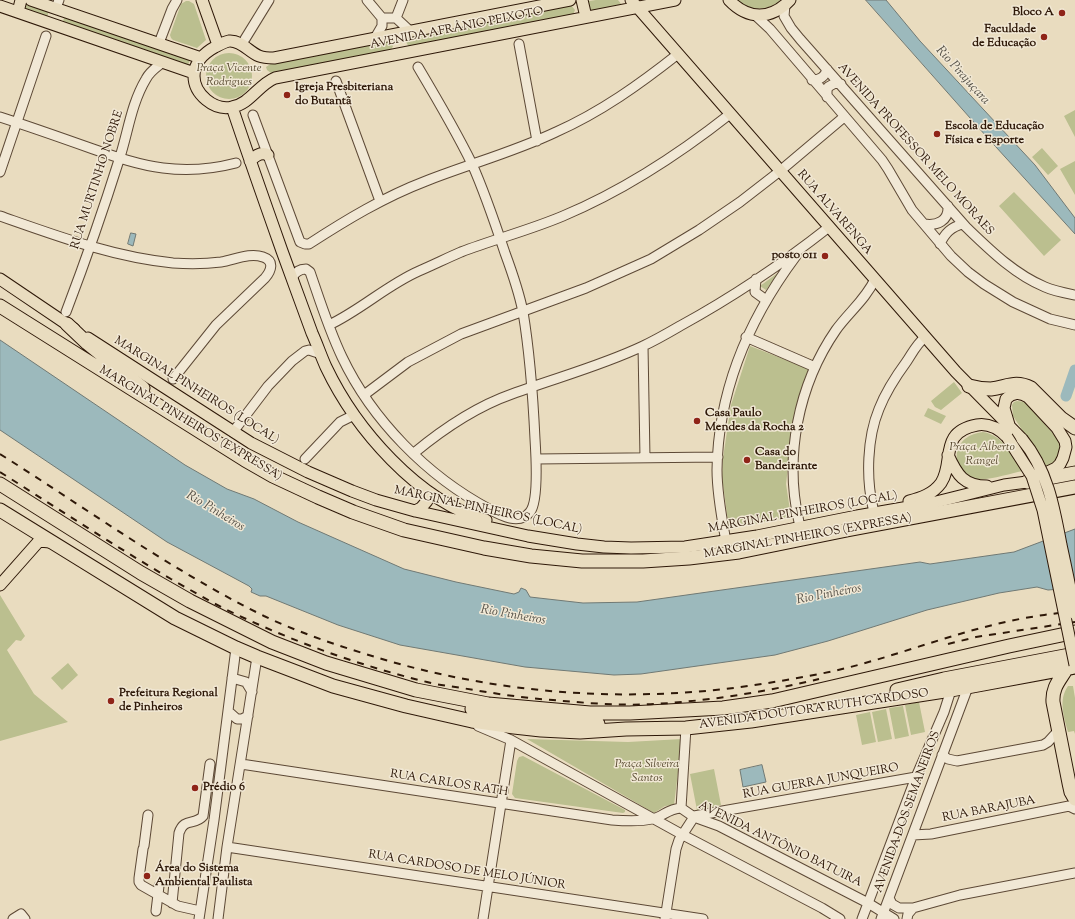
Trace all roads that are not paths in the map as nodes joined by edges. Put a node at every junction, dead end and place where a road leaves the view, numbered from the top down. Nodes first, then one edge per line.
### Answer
1 (21, 0) edge
2 (31, 0) edge
3 (177, 0) edge
4 (202, 0) edge
5 (269, 0) edge
6 (367, 0) edge
7 (403, 0) edge
8 (570, 0) edge
9 (582, 0) edge
10 (675, 0) edge
11 (728, 0) edge
12 (788, 3) edge
13 (57, 4) edge
14 (634, 4) edge
15 (0, 6) edge
16 (18, 12) junction
17 (755, 15) junction
18 (586, 17) junction
19 (382, 18) junction
20 (396, 18) junction
21 (410, 31) junction
22 (46, 36) dead end
23 (375, 38) junction
24 (245, 40) dead end
25 (159, 43) junction
26 (519, 44) dead end
27 (218, 45) junction
28 (678, 54) junction
29 (201, 58) junction
30 (163, 62) junction
31 (418, 67) dead end
32 (827, 69) junction
33 (194, 72) junction
34 (812, 80) junction
35 (336, 81) dead end
36 (841, 84) junction
37 (827, 97) junction
38 (232, 108) junction
39 (730, 114) junction
40 (253, 115) dead end
41 (0, 117) edge
42 (844, 117) junction
43 (17, 122) junction
44 (538, 141) junction
45 (268, 155) junction
46 (120, 158) junction
47 (250, 161) junction
48 (236, 163) dead end
49 (472, 165) junction
50 (780, 171) junction
51 (0, 172) edge
52 (380, 201) junction
53 (948, 206) junction
54 (0, 216) edge
55 (924, 224) junction
56 (963, 224) junction
57 (829, 227) junction
58 (500, 239) junction
59 (940, 244) junction
60 (90, 247) junction
61 (802, 249) junction
62 (292, 278) junction
63 (0, 279) edge
64 (875, 279) junction
65 (756, 280) junction
66 (755, 292) junction
67 (1075, 295) edge
68 (732, 296) junction
69 (766, 300) junction
70 (0, 306) edge
71 (523, 311) junction
72 (67, 318) junction
73 (329, 325) junction
74 (1075, 325) edge
75 (746, 337) junction
76 (925, 337) junction
77 (643, 346) junction
78 (321, 354) junction
79 (815, 367) junction
80 (173, 379) dead end
81 (969, 386) junction
82 (532, 387) junction
83 (364, 395) junction
84 (346, 403) junction
85 (354, 415) junction
86 (179, 419) junction
87 (340, 422) junction
88 (1075, 428) edge
89 (232, 432) junction
90 (1008, 432) junction
91 (414, 453) junction
92 (948, 455) junction
93 (718, 457) junction
94 (645, 458) junction
95 (305, 459) dead end
96 (536, 459) junction
97 (1075, 473) edge
98 (1027, 482) junction
99 (0, 484) edge
100 (1004, 485) junction
101 (1075, 487) edge
102 (427, 492) junction
103 (932, 503) junction
104 (873, 508) junction
105 (0, 510) edge
106 (415, 511) junction
107 (799, 522) junction
108 (847, 530) junction
109 (725, 536) junction
110 (50, 542) junction
111 (0, 585) edge
112 (1075, 614) edge
113 (1075, 632) edge
114 (236, 648) junction
115 (1075, 654) edge
116 (257, 657) junction
117 (1072, 667) edge
118 (232, 678) junction
119 (968, 686) junction
120 (416, 690) junction
121 (951, 690) junction
122 (252, 692) junction
123 (846, 706) junction
124 (228, 711) junction
125 (944, 712) junction
126 (957, 713) junction
127 (248, 716) junction
128 (472, 721) junction
129 (226, 726) junction
130 (246, 728) junction
131 (686, 728) junction
132 (626, 729) junction
133 (1058, 731) junction
134 (511, 740) junction
135 (942, 755) junction
136 (210, 764) dead end
137 (241, 764) junction
138 (916, 777) junction
139 (1073, 802) edge
140 (500, 804) junction
141 (628, 804) junction
142 (681, 808) junction
143 (730, 810) junction
144 (148, 815) dead end
145 (694, 817) junction
146 (654, 819) junction
147 (621, 820) junction
148 (718, 826) junction
149 (683, 835) junction
150 (913, 835) junction
151 (227, 847) junction
152 (1075, 873) edge
153 (488, 887) junction
154 (158, 891) junction
155 (889, 898) junction
156 (868, 902) junction
157 (172, 903) junction
158 (822, 908) junction
159 (913, 908) junction
160 (156, 911) dead end
161 (200, 915) edge
162 (665, 916) edge
163 (882, 916) edge
164 (218, 919) edge
165 (483, 919) edge
166 (703, 919) edge
167 (827, 919) edge
168 (840, 919) edge
169 (862, 919) edge
170 (894, 919) edge
171 (907, 919) edge

1 - 16 main road
2 - 13 main road
3 - 25 street
4 - 27 main road
5 - 24 street
6 - 19 street
7 - 20 street
8 - 21 main road, AVENIDA AFRÂNIO PEIXOTO
9 - 18 main road
10 - 14 main road, AVENIDA AFRÂNIO PEIXOTO
11 - 17 main road
12 - 17 main road
12 - 32 street, AVENIDA PROFESSOR MELO MORAES
13 - 25 main road
14 - 18 main road, AVENIDA AFRÂNIO PEIXOTO
14 - 28 main road, RUA ALVARENGA
15 - 16 main road
16 - 30 main road
17 - 34 street
18 - 38 main road, AVENIDA AFRÂNIO PEIXOTO
19 - 20 street
19 - 23 street
20 - 21 street
21 - 23 main road, AVENIDA AFRÂNIO PEIXOTO
22 - 43 street
23 - 27 main road, AVENIDA AFRÂNIO PEIXOTO
25 - 29 main road
26 - 44 street
27 - 29 main road
28 - 39 main road, RUA ALVARENGA
28 - 44 street
29 - 33 main road
30 - 33 main road
30 - 46 street, RUA MURTINHO NOBRE
31 - 49 street
32 - 34 street
32 - 36 street, AVENIDA PROFESSOR MELO MORAES
33 - 38 main road
34 - 37 street
35 - 52 street
36 - 37 street
36 - 53 street, AVENIDA PROFESSOR MELO MORAES
37 - 42 street
38 - 47 main road
39 - 50 main road, RUA ALVARENGA
39 - 58 street
40 - 45 street
41 - 43 street
42 - 50 street
42 - 55 street
43 - 46 street
43 - 51 street
44 - 49 street
45 - 47 main road
45 - 52 street
46 - 48 street
46 - 60 street, RUA MURTINHO NOBRE
47 - 62 main road
49 - 52 street
49 - 58 street
50 - 57 main road, RUA ALVARENGA
50 - 71 street
53 - 55 street
53 - 56 street, AVENIDA PROFESSOR MELO MORAES
54 - 60 street
55 - 59 street
56 - 59 street
56 - 67 street, AVENIDA PROFESSOR MELO MORAES
57 - 61 street
57 - 64 main road, RUA ALVARENGA
58 - 71 street
58 - 73 street
59 - 74 street
60 - 72 street, RUA MURTINHO NOBRE
60 - 80 street
61 - 65 street
61 - 69 street
62 - 73 street
62 - 78 main road
63 - 72 main road, MARGINAL PINHEIROS (LOCAL)
64 - 76 main road, RUA ALVARENGA
64 - 79 street
65 - 66 street
65 - 68 street
66 - 68 street
66 - 69 street
68 - 77 street
69 - 75 street
70 - 86 highway, MARGINAL PINHEIROS (EXPRESSA)
71 - 82 street
71 - 83 street
72 - 86 highway
72 - 89 main road, MARGINAL PINHEIROS (LOCAL)
73 - 83 street
75 - 79 street
75 - 93 street
76 - 81 main road, RUA ALVARENGA
76 - 104 street
77 - 82 street
77 - 94 street
78 - 84 main road
78 - 89 street
79 - 107 street
81 - 88 highway
81 - 90 main road, RUA ALVARENGA
82 - 91 street
82 - 96 street
83 - 91 street
84 - 85 main road
84 - 87 street
85 - 87 street
85 - 102 main road
86 - 108 highway, MARGINAL PINHEIROS (EXPRESSA)
87 - 95 street
89 - 106 main road, MARGINAL PINHEIROS (LOCAL)
90 - 92 main road
90 - 98 main road, MARGINAL PINHEIROS (LOCAL)
90 - 112 main road, RUA ALVARENGA, bridge
90 - 117 main road, bridge
91 - 96 street
92 - 100 main road
92 - 104 main road
93 - 94 street
93 - 109 street
94 - 96 street
97 - 98 highway
98 - 100 main road, MARGINAL PINHEIROS (LOCAL)
99 - 120 highway
100 - 103 main road, MARGINAL PINHEIROS (LOCAL)
101 - 108 highway, MARGINAL PINHEIROS (EXPRESSA)
102 - 106 main road
102 - 109 main road
103 - 106 main road, MARGINAL PINHEIROS (LOCAL)
103 - 108 highway
104 - 107 main road
105 - 110 highway, AVENIDA DOUTORA RUTH CARDOSO
107 - 109 main road
110 - 111 main road
110 - 114 highway, AVENIDA DOUTORA RUTH CARDOSO
113 - 120 highway
114 - 116 highway, AVENIDA DOUTORA RUTH CARDOSO
114 - 118 street
115 - 123 highway
116 - 122 street
116 - 128 highway, AVENIDA DOUTORA RUTH CARDOSO
117 - 119 highway, AVENIDA DOUTORA RUTH CARDOSO
117 - 133 highway
118 - 122 street
118 - 124 street
119 - 121 highway, AVENIDA DOUTORA RUTH CARDOSO
119 - 126 street, AVENIDA DOS SEMANEIROS
120 - 132 highway
121 - 123 highway, AVENIDA DOUTORA RUTH CARDOSO
121 - 125 street, AVENIDA DOS SEMANEIROS
122 - 127 street
123 - 131 highway, AVENIDA DOUTORA RUTH CARDOSO
124 - 127 street
124 - 129 street
125 - 126 street
125 - 138 street, AVENIDA DOS SEMANEIROS
126 - 135 street, AVENIDA DOS SEMANEIROS
127 - 130 street
128 - 132 highway, AVENIDA DOUTORA RUTH CARDOSO
128 - 134 street
129 - 130 street
129 - 161 street
130 - 137 street
131 - 132 highway, AVENIDA DOUTORA RUTH CARDOSO
131 - 142 street
133 - 135 street
133 - 139 highway
134 - 140 street
134 - 141 street
135 - 150 street, AVENIDA DOS SEMANEIROS
136 - 157 street
137 - 140 street, RUA CARLOS RATH
137 - 151 street
138 - 143 street, RUA GUERRA JUNQUEIRO
138 - 156 street, AVENIDA DOS SEMANEIROS
139 - 150 street, RUA BARAJUBA
140 - 147 street, RUA CARLOS RATH
140 - 153 street
141 - 146 street
141 - 147 street
142 - 145 street, AVENIDA ANTÔNIO BATUIRA
142 - 146 street, AVENIDA ANTÔNIO BATUIRA
143 - 145 street, RUA GUERRA JUNQUEIRO
143 - 148 street, RUA GUERRA JUNQUEIRO
144 - 154 street
145 - 148 street, AVENIDA ANTÔNIO BATUIRA
145 - 149 street
146 - 147 street, RUA CARLOS RATH
146 - 149 street
148 - 156 street, AVENIDA ANTÔNIO BATUIRA
149 - 158 street
149 - 162 street
150 - 155 street, AVENIDA DOS SEMANEIROS
151 - 153 street, RUA CARDOSO DE MELO JÚNIOR
151 - 164 street
152 - 159 street
153 - 162 street, RUA CARDOSO DE MELO JÚNIOR
153 - 165 street
154 - 157 street
154 - 160 street
155 - 159 street
155 - 163 street, AVENIDA DOS SEMANEIROS
156 - 163 street, AVENIDA ANTÔNIO BATUIRA
156 - 169 street, AVENIDA DOS SEMANEIROS
157 - 161 street
158 - 167 street
158 - 168 street
159 - 171 street
162 - 166 street, RUA CARDOSO DE MELO JÚNIOR
163 - 170 street, AVENIDA ANTÔNIO BATUIRA

